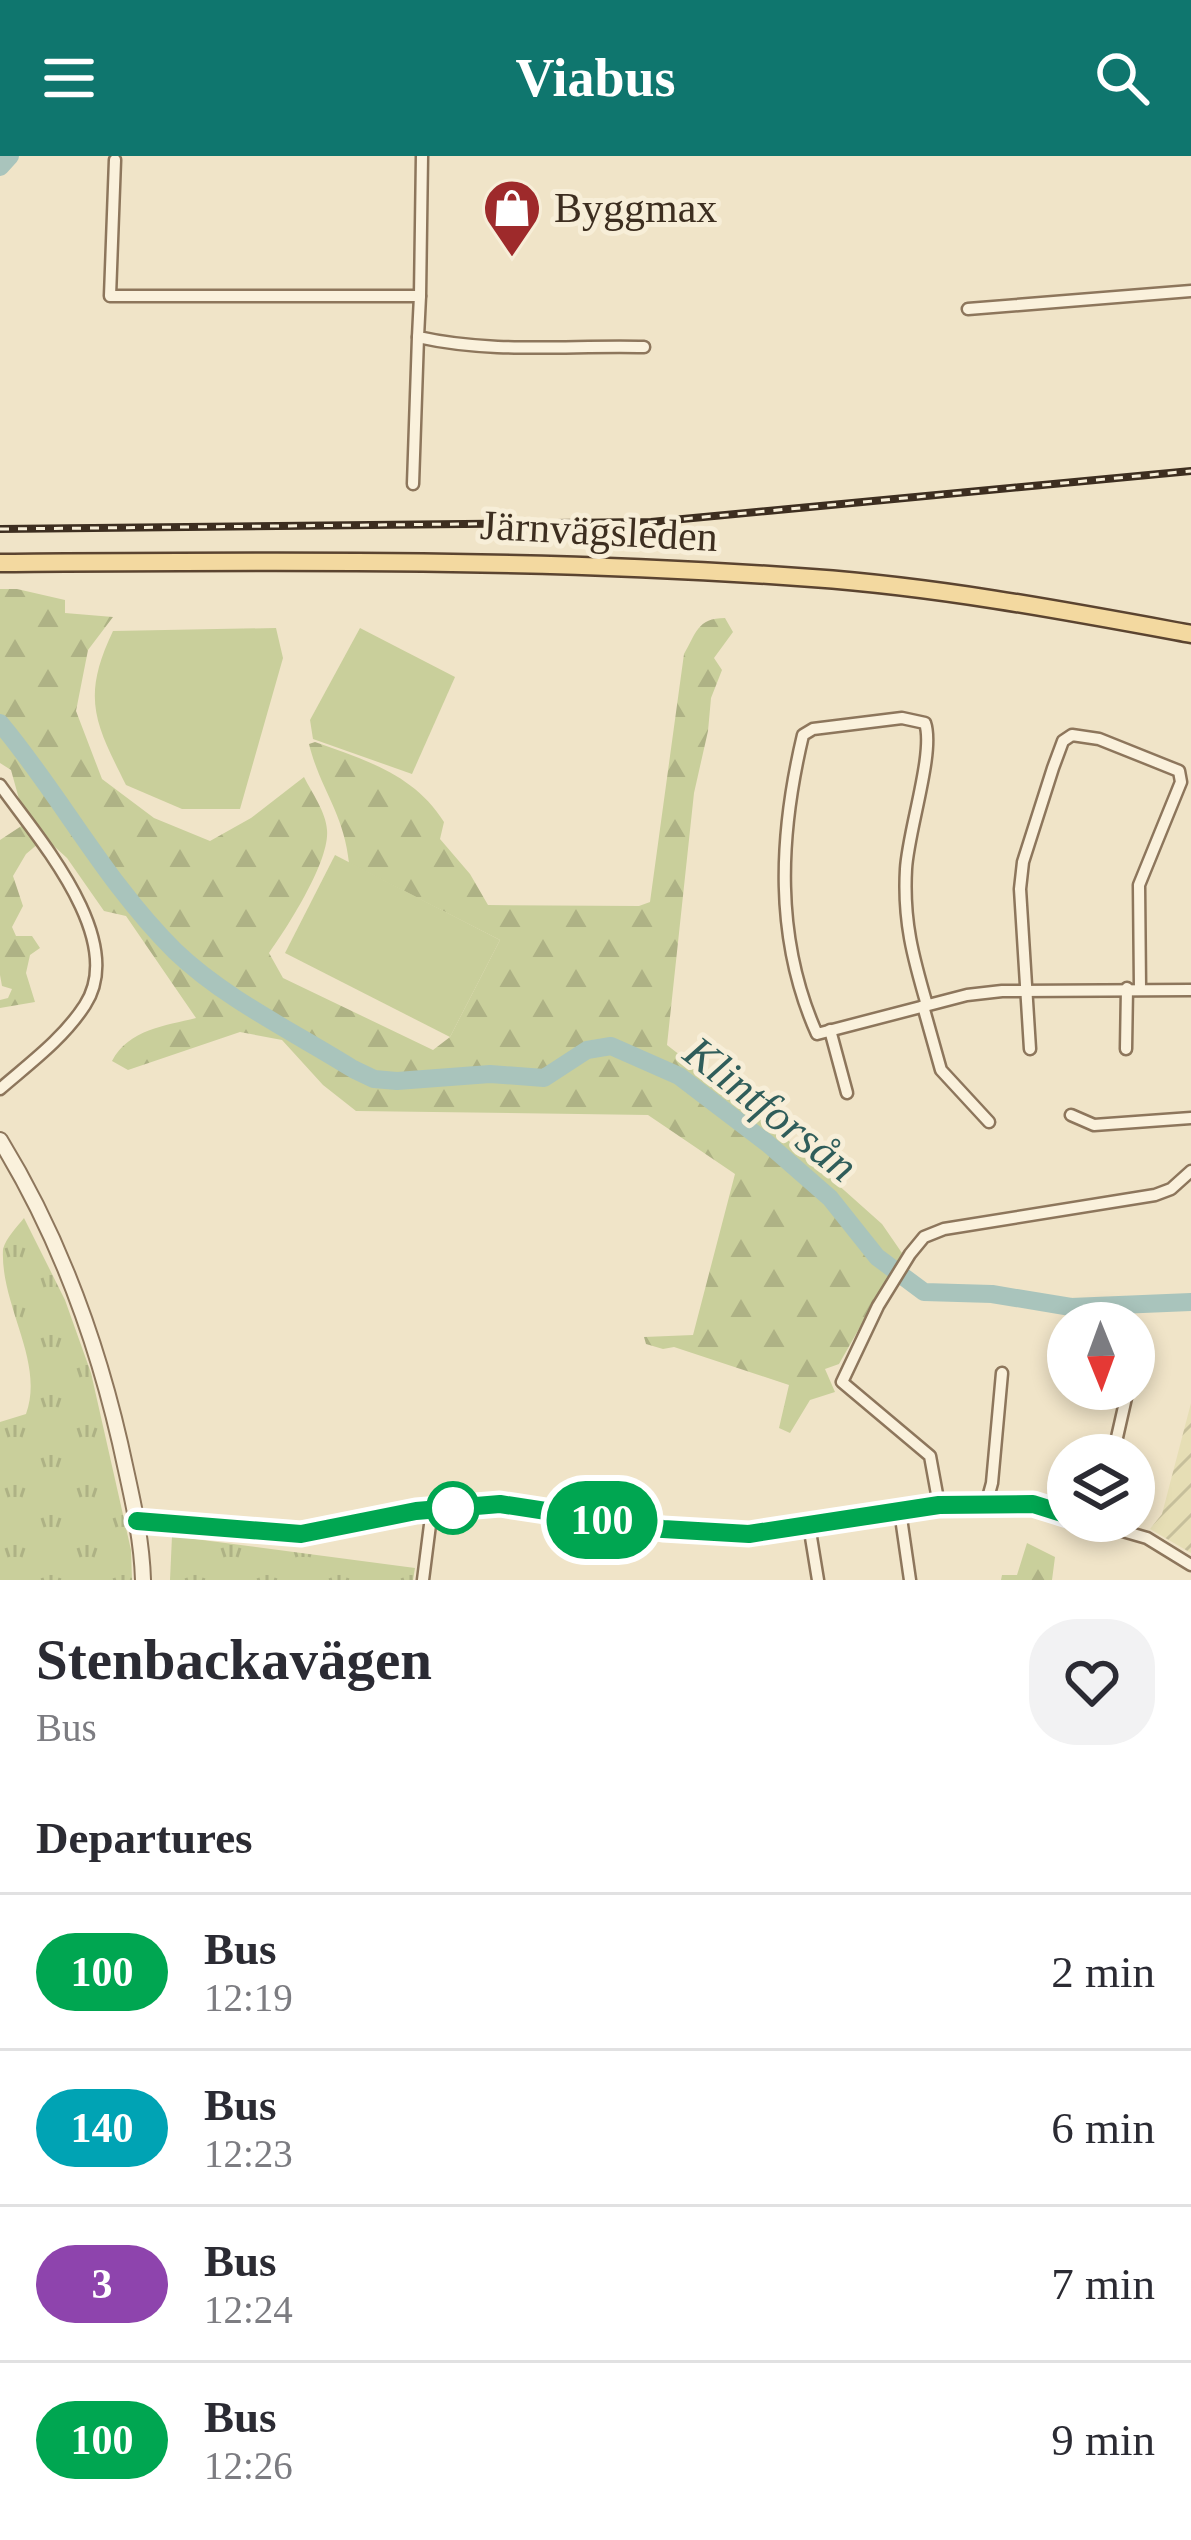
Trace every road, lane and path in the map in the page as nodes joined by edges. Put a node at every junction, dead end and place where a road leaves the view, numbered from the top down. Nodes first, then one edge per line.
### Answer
1 (422, 156) edge
2 (115, 160) dead end
3 (1191, 291) edge
4 (420, 296) junction
5 (968, 308) dead end
6 (418, 338) junction
7 (644, 347) dead end
8 (413, 484) dead end
9 (0, 563) edge
10 (1191, 634) edge
11 (0, 785) edge
12 (1134, 988) junction
13 (1026, 990) junction
14 (1191, 990) edge
15 (926, 1006) junction
16 (823, 1032) junction
17 (1126, 1048) dead end
18 (1030, 1049) dead end
19 (0, 1089) edge
20 (847, 1093) dead end
21 (1071, 1115) dead end
22 (1191, 1118) edge
23 (988, 1122) dead end
24 (0, 1140) edge
25 (1189, 1178) edge
26 (1002, 1373) dead end
27 (939, 1505) junction
28 (986, 1505) junction
29 (1047, 1508) edge
30 (432, 1509) junction
31 (900, 1511) junction
32 (137, 1521) junction
33 (809, 1526) junction
34 (1154, 1542) edge
35 (1191, 1565) edge
36 (143, 1580) edge
37 (422, 1580) edge
38 (818, 1580) edge
39 (910, 1580) edge

1 - 4 street
2 - 4 street
3 - 5 street
4 - 6 street
6 - 7 street
6 - 8 street
9 - 10 main road, Järnvägsleden
11 - 19 street
12 - 13 street
12 - 13 street
12 - 14 street
12 - 17 street
13 - 15 street
13 - 18 street
15 - 16 street
15 - 16 street
15 - 23 street
16 - 20 street
21 - 22 street
24 - 32 street
25 - 27 street
26 - 28 street
27 - 28 street
27 - 31 street
28 - 29 street
30 - 32 street
30 - 33 street
30 - 37 street
31 - 33 street
31 - 39 street
32 - 36 street
33 - 38 street
34 - 35 street

